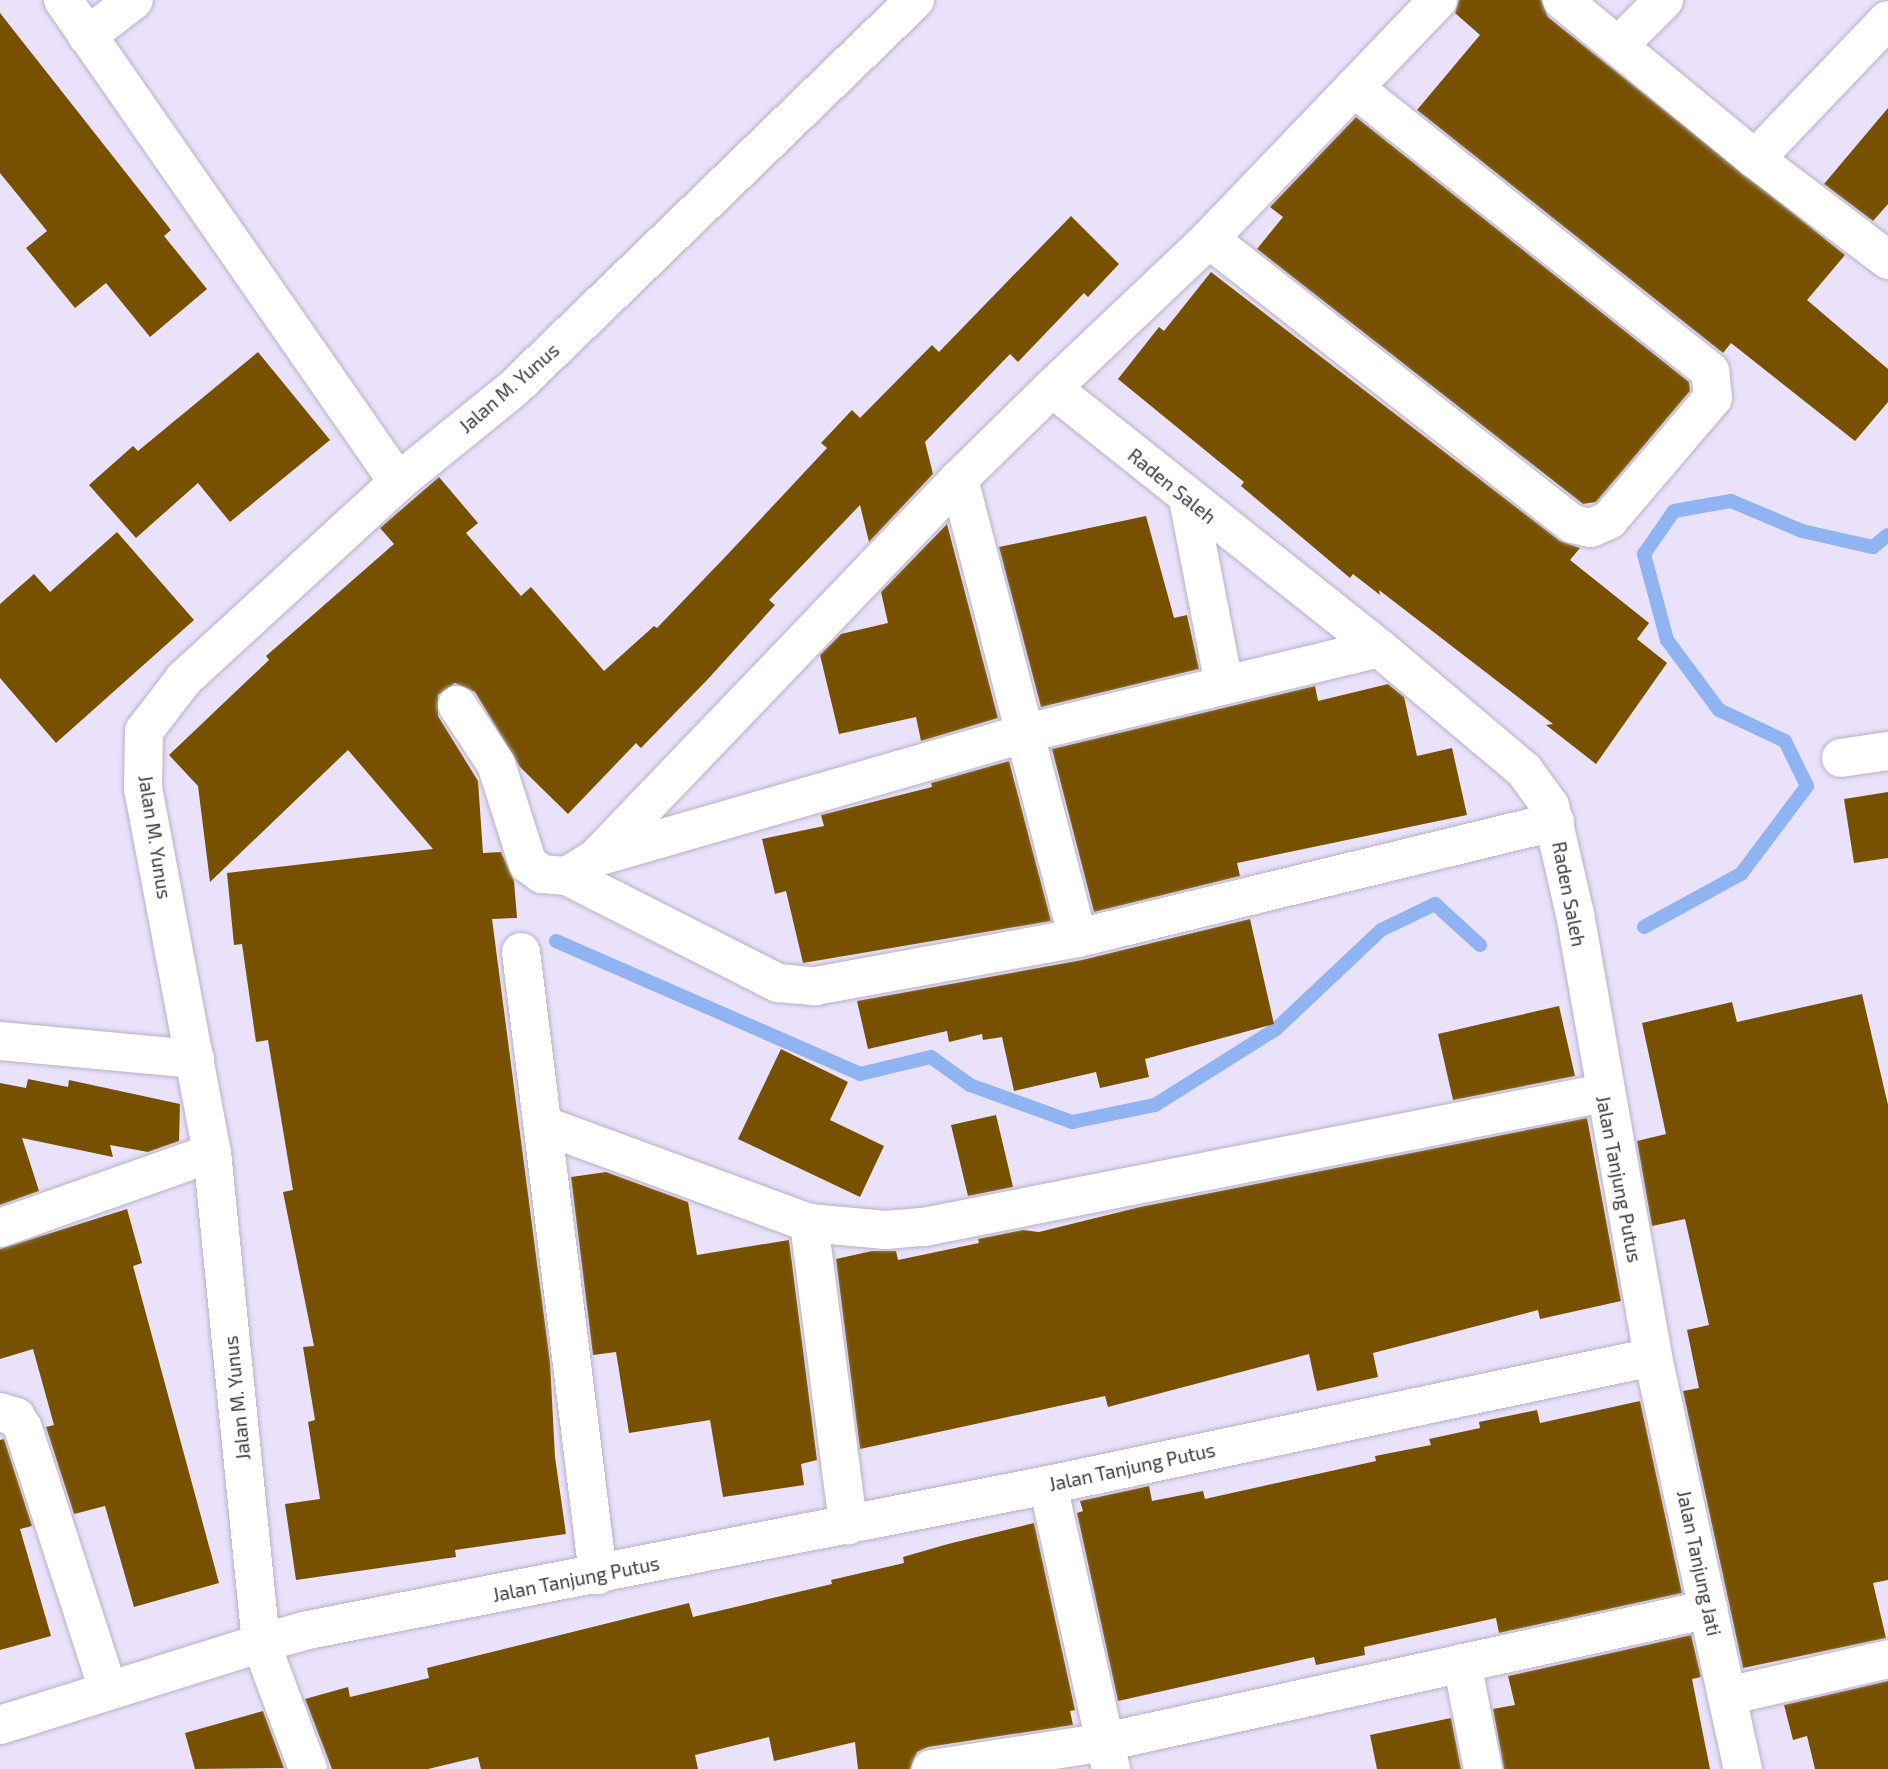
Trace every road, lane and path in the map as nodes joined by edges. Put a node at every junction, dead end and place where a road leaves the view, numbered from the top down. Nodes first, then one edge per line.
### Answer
1 (63, 0) edge
2 (134, 0) edge
3 (915, 0) edge
4 (1438, 0) edge
5 (1562, 0) edge
6 (1664, 0) edge
7 (1888, 20) edge
8 (87, 36) junction
9 (1619, 45) junction
10 (1354, 88) junction
11 (1755, 159) junction
12 (1209, 239) junction
13 (1888, 260) edge
14 (1052, 388) junction
15 (959, 478) junction
16 (398, 482) junction
17 (1188, 499) junction
18 (1379, 648) junction
19 (1224, 685) junction
20 (457, 705) dead end
21 (1026, 733) junction
22 (1888, 751) edge
23 (1841, 758) dead end
24 (1555, 822) junction
25 (582, 867) junction
26 (1078, 938) junction
27 (522, 952) dead end
28 (1590, 1006) joint
29 (0, 1041) edge
30 (195, 1059) junction
31 (1603, 1093) junction
32 (543, 1125) junction
33 (212, 1153) junction
34 (809, 1223) junction
35 (0, 1228) edge
36 (1653, 1357) junction
37 (0, 1412) edge
38 (1048, 1485) junction
39 (848, 1525) junction
40 (598, 1575) junction
41 (1709, 1609) junction
42 (261, 1643) junction
43 (1888, 1659) edge
44 (1462, 1663) junction
45 (108, 1689) junction
46 (1727, 1696) junction
47 (0, 1724) edge
48 (1108, 1755) edge
49 (307, 1769) edge
50 (932, 1769) edge
51 (1483, 1769) edge
52 (1743, 1769) edge

1 - 8 street
2 - 8 street
3 - 16 street, Jalan M. Yunus
4 - 10 street
5 - 9 street
6 - 9 street
7 - 11 street
8 - 16 street
9 - 11 street
10 - 12 street
10 - 12 street
11 - 13 street
12 - 14 street
14 - 15 street
14 - 17 street, Raden Saleh
15 - 21 street
15 - 25 street
16 - 30 street, Jalan M. Yunus
17 - 18 street, Raden Saleh
17 - 19 street
18 - 19 street
18 - 24 street, Raden Saleh
19 - 21 street
20 - 25 street
21 - 25 street
21 - 26 street
22 - 23 street
24 - 26 street
24 - 28 street, Raden Saleh
25 - 26 street
27 - 32 street
28 - 31 street, Jalan Tanjung Putus
29 - 30 street
30 - 33 street, Jalan M. Yunus
31 - 34 street
31 - 36 street, Jalan Tanjung Putus
32 - 34 street
32 - 40 street
33 - 35 street
33 - 42 street, Jalan M. Yunus
34 - 39 street
36 - 38 street, Jalan Tanjung Putus
36 - 41 street, Jalan Tanjung Jati
37 - 45 street
38 - 39 street, Jalan Tanjung Putus
38 - 48 street
39 - 40 street, Jalan Tanjung Putus
40 - 42 street, Jalan Tanjung Putus
41 - 44 street
41 - 46 street, Jalan Tanjung Jati
42 - 45 street
42 - 49 street, Jalan M. Yunus
43 - 46 street
44 - 48 street
44 - 51 street
45 - 47 street
46 - 52 street, Jalan Tanjung Jati
48 - 50 street

